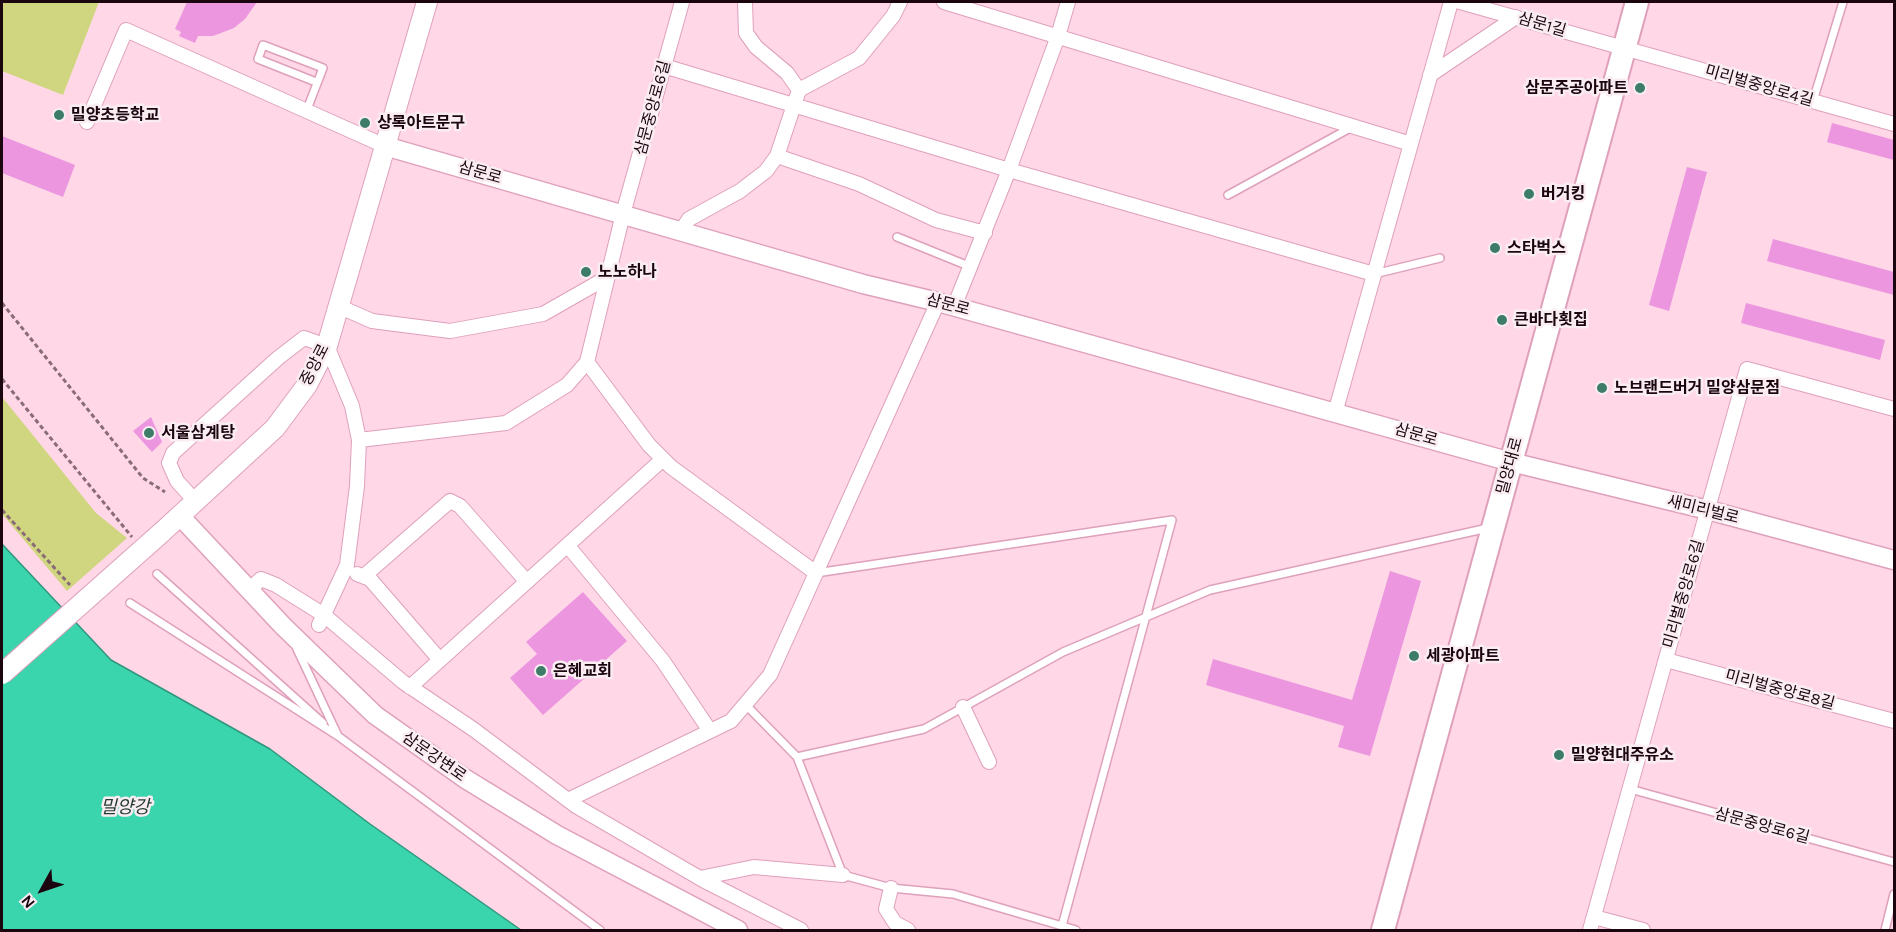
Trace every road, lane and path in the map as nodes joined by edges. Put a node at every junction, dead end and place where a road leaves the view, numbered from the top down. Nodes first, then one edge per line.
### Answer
1 (427, 2) edge
2 (682, 2) edge
3 (745, 2) edge
4 (900, 2) edge
5 (944, 2) edge
6 (1068, 2) edge
7 (1451, 2) edge
8 (1460, 2) edge
9 (1637, 2) edge
10 (1843, 2) edge
11 (1516, 17) junction
12 (1058, 36) junction
13 (1624, 48) junction
14 (664, 66) junction
15 (1430, 75) junction
16 (316, 82) junction
17 (799, 90) junction
18 (1813, 101) junction
19 (794, 105) junction
20 (306, 112) junction
21 (87, 122) dead end
22 (1894, 124) edge
23 (1354, 126) junction
24 (1411, 144) junction
25 (386, 146) junction
26 (777, 156) junction
27 (1009, 170) junction
28 (1228, 195) dead end
29 (623, 214) junction
30 (681, 231) junction
31 (985, 233) junction
32 (897, 237) dead end
33 (1440, 258) dead end
34 (971, 267) junction
35 (1374, 274) junction
36 (608, 277) junction
37 (2, 303) edge
38 (946, 305) junction
39 (338, 306) junction
40 (327, 346) junction
41 (586, 362) junction
42 (2, 379) edge
43 (1894, 409) edge
44 (1335, 413) junction
45 (359, 440) junction
46 (663, 459) junction
47 (1511, 462) junction
48 (188, 508) junction
49 (2, 510) edge
50 (1708, 510) junction
51 (1494, 527) junction
52 (136, 544) dead end
53 (568, 546) junction
54 (1894, 560) edge
55 (345, 570) junction
56 (816, 573) junction
57 (156, 574) dead end
58 (364, 576) junction
59 (527, 582) junction
60 (70, 585) dead end
61 (249, 590) junction
62 (130, 603) dead end
63 (1145, 618) junction
64 (321, 620) junction
65 (290, 633) junction
66 (440, 660) junction
67 (1666, 660) junction
68 (2, 674) edge
69 (411, 687) junction
70 (746, 704) junction
71 (963, 707) junction
72 (1894, 721) edge
73 (710, 731) junction
74 (338, 736) junction
75 (797, 757) junction
76 (989, 762) dead end
77 (1630, 789) junction
78 (568, 800) junction
79 (1894, 862) edge
80 (843, 875) junction
81 (700, 878) junction
82 (891, 888) junction
83 (1894, 894) edge
84 (1592, 924) edge
85 (1062, 926) junction
86 (600, 930) edge
87 (738, 930) edge
88 (801, 930) edge
89 (908, 930) edge
90 (1076, 930) edge
91 (1383, 930) edge
92 (1643, 930) edge
93 (1885, 930) edge

1 - 25 main road, 중앙로
2 - 14 street, 삼문중앙로6길
3 - 17 street
4 - 17 street
5 - 12 street
6 - 12 street
7 - 15 street
8 - 11 street, 삼문1길
9 - 13 main road, 밀양대로
10 - 18 lane
11 - 13 street, 삼문1길
11 - 15 street
12 - 23 street
12 - 27 street
13 - 18 street, 미리벌중앙로4길
13 - 47 main road, 밀양대로
14 - 19 street
14 - 29 street, 삼문중앙로6길
15 - 24 street
16 - 16 lane
16 - 20 lane
17 - 19 street
18 - 22 street, 미리벌중앙로4길
19 - 26 street
19 - 27 street
20 - 21 street
20 - 25 street
23 - 24 street
23 - 28 lane
24 - 35 street
25 - 29 street, 삼문로
25 - 39 main road, 중앙로
26 - 30 street
26 - 31 street
27 - 31 street
27 - 35 street
29 - 30 street, 삼문로
29 - 36 street, 삼문중앙로6길
30 - 38 street, 삼문로
31 - 34 street
32 - 34 lane
33 - 35 lane
34 - 38 street
35 - 44 street
36 - 39 street
36 - 41 street, 삼문중앙로6길
37 - 48 path
38 - 44 street, 삼문로
38 - 56 street
39 - 40 main road, 중앙로
40 - 45 street
40 - 48 main road, 중앙로
40 - 48 street
41 - 45 street
41 - 46 street
42 - 52 path
43 - 50 street, 미리벌중앙로6길
44 - 47 street, 삼문로
45 - 55 street
46 - 53 street
46 - 56 street
47 - 50 street, 새미리벌로
47 - 51 main road, 밀양대로
48 - 61 street, 삼문강변로
48 - 68 main road, 중앙로, bridge
49 - 60 path
50 - 54 street, 새미리벌로
50 - 67 street, 미리벌중앙로6길
51 - 63 lane
51 - 91 main road, 밀양대로
53 - 59 street
53 - 73 street
55 - 58 street
55 - 64 street
56 - 63 lane
56 - 70 street
57 - 74 lane
58 - 59 street
58 - 66 street
59 - 66 street
61 - 64 street
61 - 65 street, 삼문강변로
62 - 74 lane
63 - 71 lane
63 - 85 lane
64 - 69 street
65 - 74 lane
65 - 87 street, 삼문강변로
66 - 69 street
67 - 72 street, 미리벌중앙로8길
67 - 77 street, 미리벌중앙로6길
69 - 78 street
70 - 73 street
70 - 75 lane
71 - 75 lane
71 - 76 street
73 - 78 street
74 - 86 lane
75 - 80 lane
77 - 79 lane, 삼문중앙로6길
77 - 84 street, 미리벌중앙로6길
78 - 81 street
80 - 81 street
80 - 82 lane
81 - 88 street
82 - 85 lane
82 - 89 street
83 - 93 lane
84 - 92 street
85 - 90 lane

